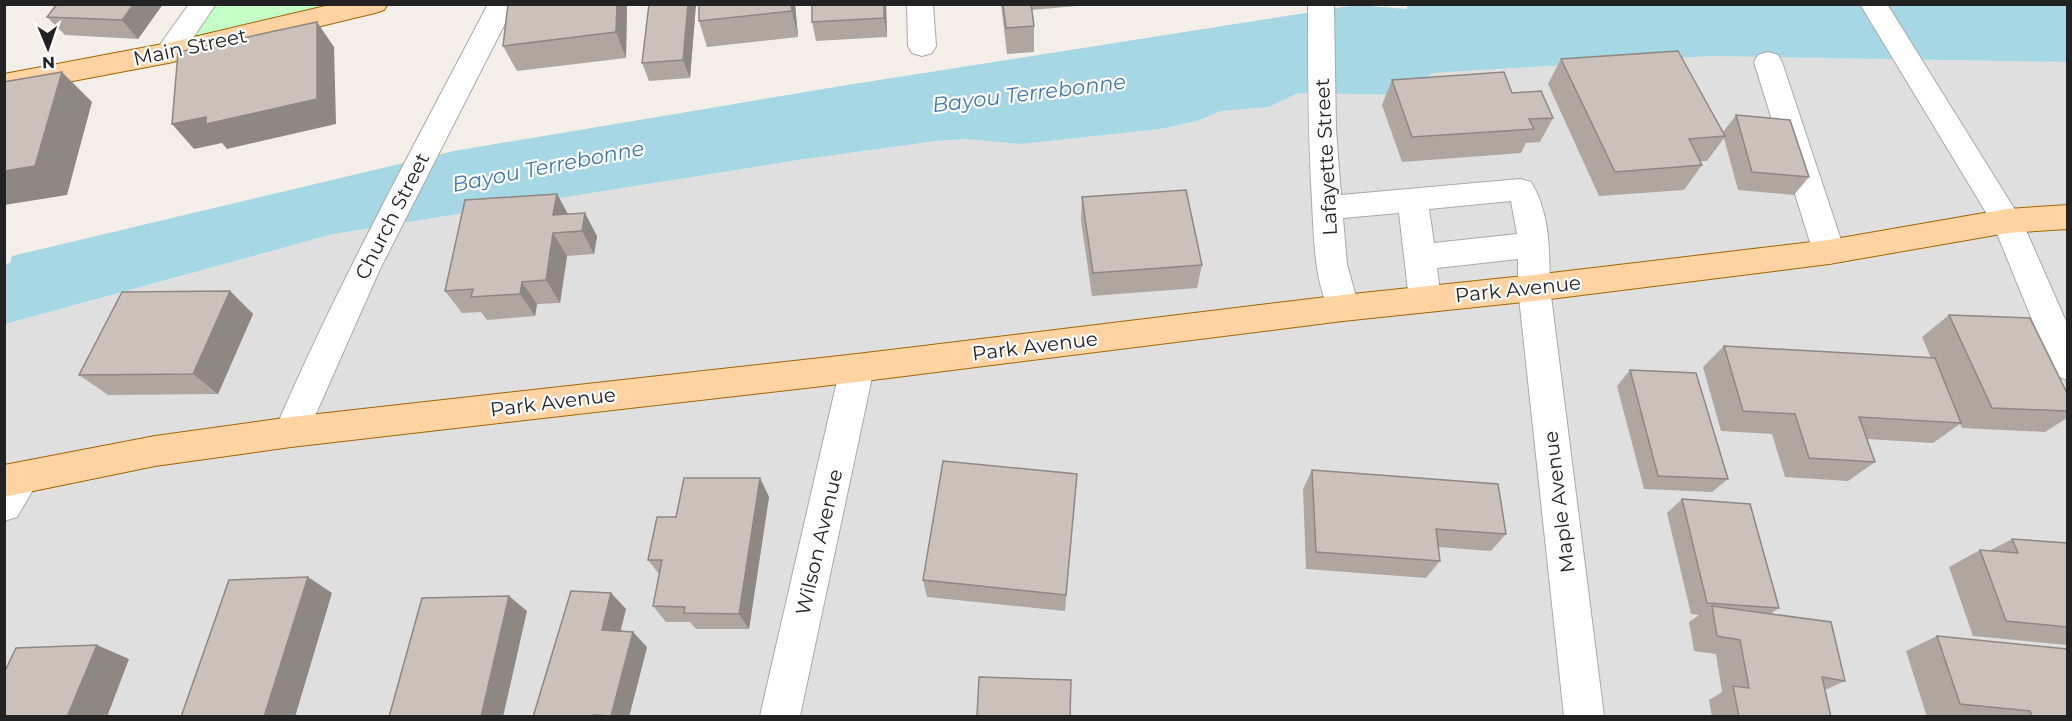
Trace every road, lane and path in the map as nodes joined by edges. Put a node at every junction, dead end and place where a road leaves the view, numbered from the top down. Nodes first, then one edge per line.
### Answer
1 (203, 4) edge
2 (375, 4) edge
3 (502, 4) edge
4 (920, 4) edge
5 (1320, 4) edge
6 (1873, 4) edge
7 (922, 46) dead end
8 (168, 53) junction
9 (1768, 62) dead end
10 (4, 84) edge
11 (1413, 200) junction
12 (1328, 208) junction
13 (2067, 218) edge
14 (2007, 221) junction
15 (1533, 245) junction
16 (1829, 252) junction
17 (1420, 257) junction
18 (1534, 288) junction
19 (1425, 299) junction
20 (1343, 308) junction
21 (2067, 366) edge
22 (857, 368) junction
23 (291, 432) junction
24 (10, 488) edge
25 (780, 717) edge
26 (1584, 717) edge

1 - 8 street
2 - 8 main road, Main Street
3 - 23 street, Church Street
4 - 7 street
5 - 12 street, Lafayette Street
6 - 14 street
8 - 10 main road, Main Street
9 - 16 street
11 - 12 street
11 - 15 street, Maple Avenue
11 - 17 street
12 - 20 street, Lafayette Street
13 - 14 main road, Park Avenue
14 - 16 main road, Park Avenue
14 - 21 street
15 - 17 street
15 - 18 street, Maple Avenue
16 - 18 main road, Park Avenue
17 - 19 street
18 - 19 main road, Park Avenue
18 - 26 street, Maple Avenue
19 - 20 main road, Park Avenue
20 - 22 main road, Park Avenue
22 - 23 main road, Park Avenue
22 - 25 street, Wilson Avenue
23 - 24 main road, Park Avenue

